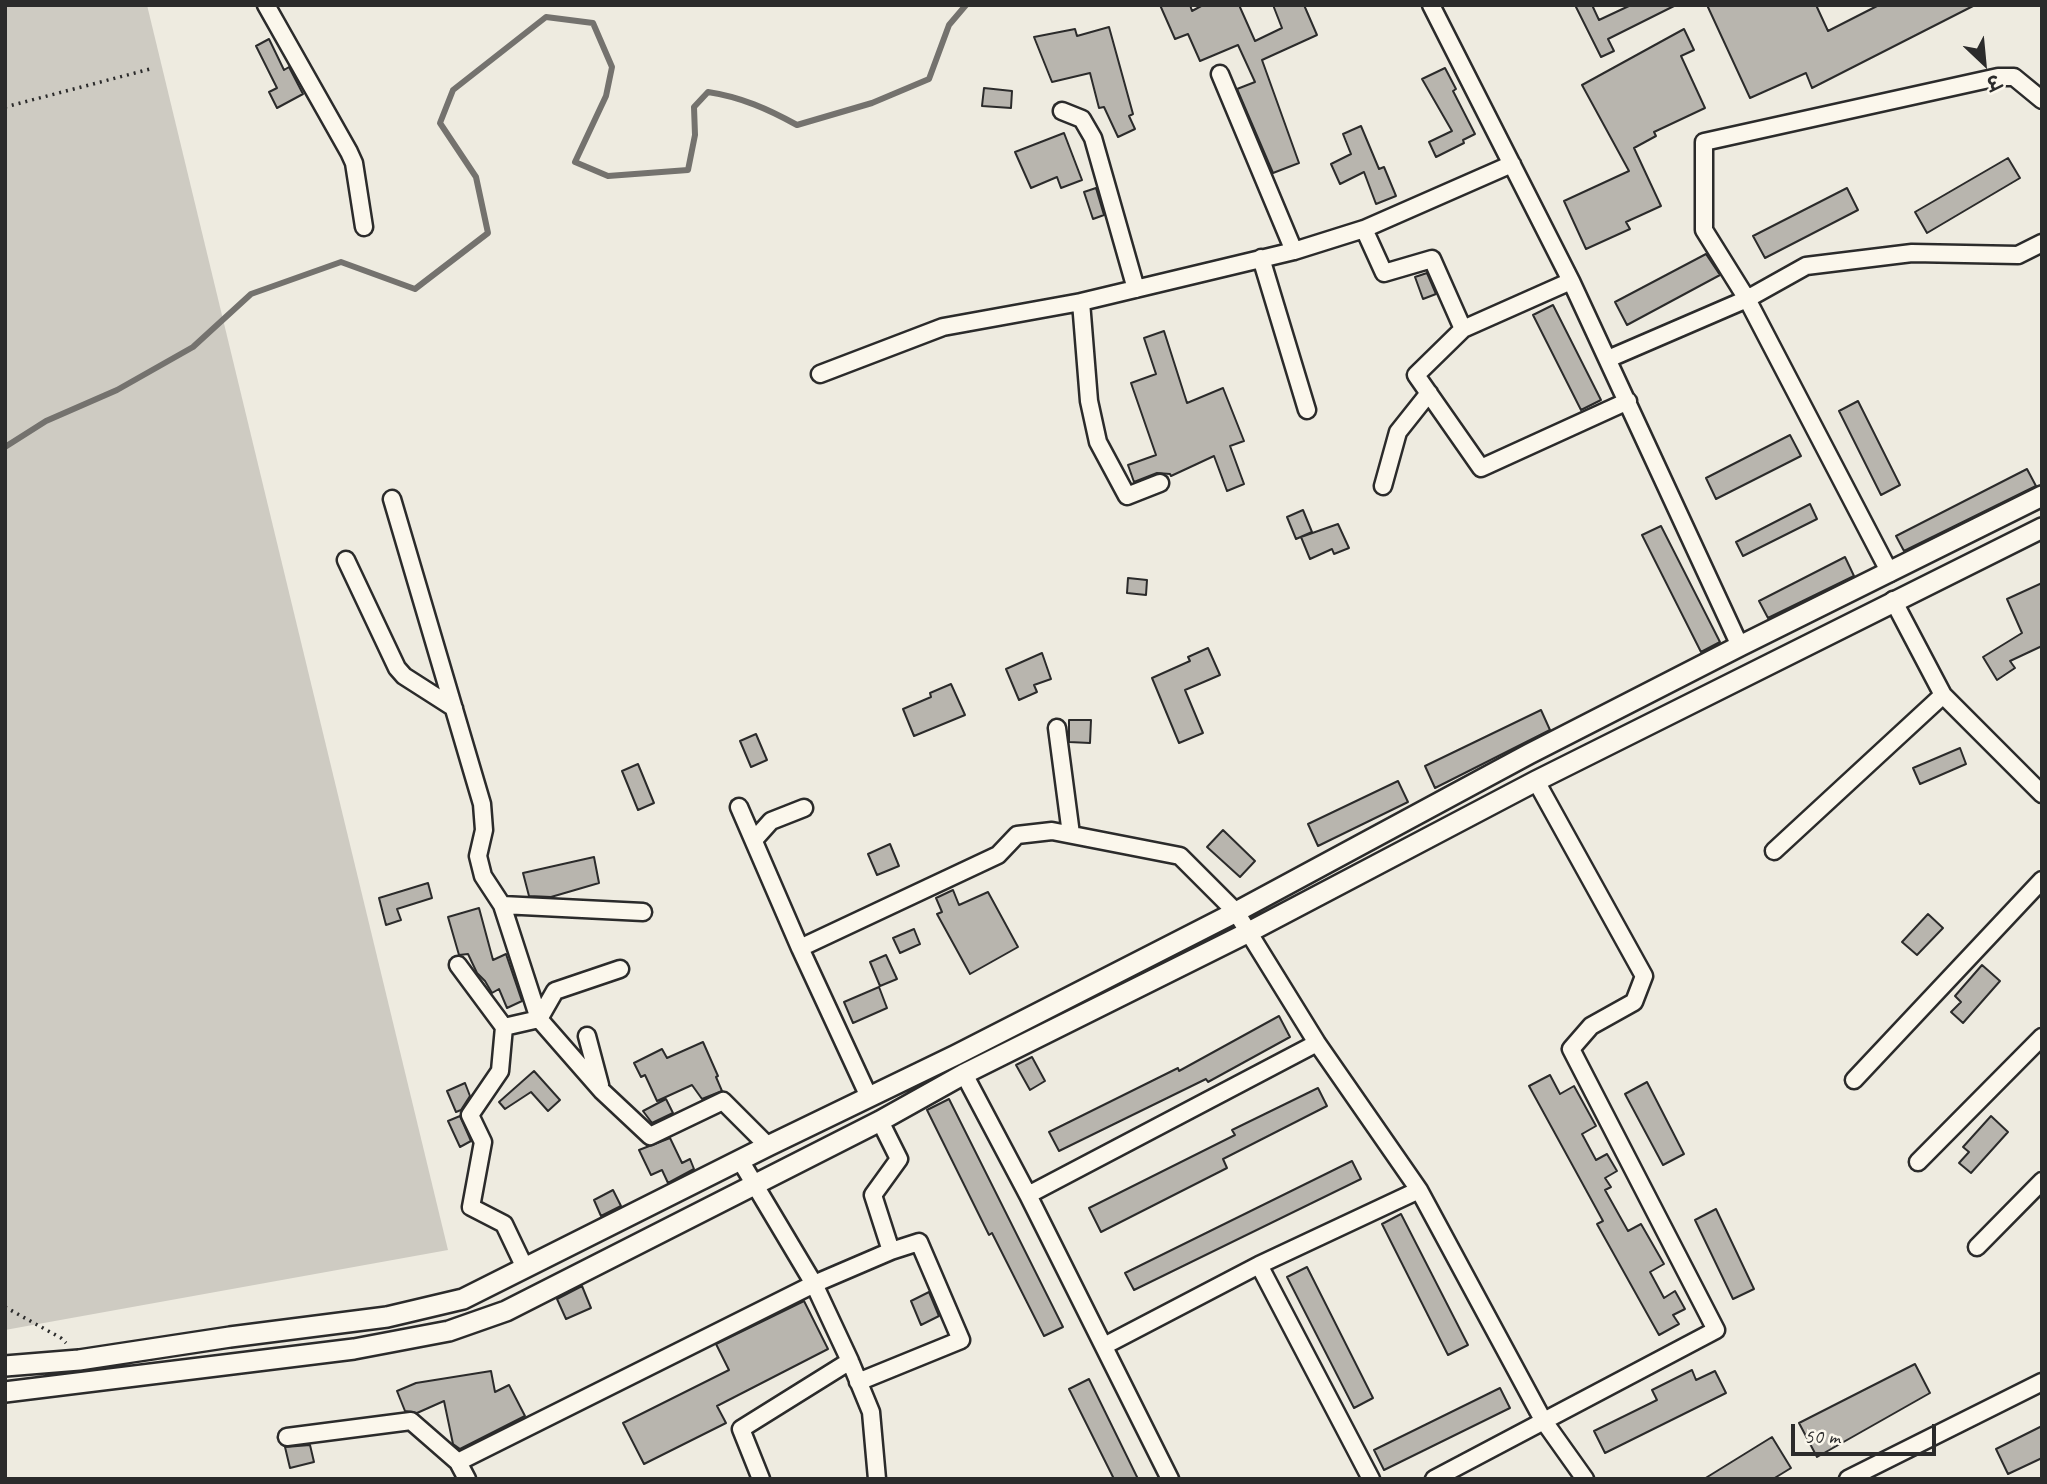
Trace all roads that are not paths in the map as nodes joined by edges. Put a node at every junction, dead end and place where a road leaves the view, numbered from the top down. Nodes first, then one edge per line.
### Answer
1 (266, 5) edge
2 (1431, 5) edge
3 (1220, 74) dead end
4 (2042, 100) edge
5 (1062, 111) dead end
6 (1512, 164) junction
7 (365, 227) dead end
8 (1364, 229) junction
9 (2042, 243) edge
10 (1294, 251) junction
11 (1261, 258) junction
12 (1571, 281) junction
13 (1136, 289) junction
14 (1747, 299) junction
15 (1081, 302) junction
16 (1463, 329) junction
17 (1608, 359) junction
18 (820, 374) dead end
19 (1429, 393) junction
20 (1628, 401) junction
21 (1307, 410) dead end
22 (1160, 483) dead end
23 (1382, 486) dead end
24 (2042, 496) edge
25 (392, 499) dead end
26 (2042, 528) edge
27 (346, 561) dead end
28 (1889, 573) junction
29 (1893, 600) junction
30 (1740, 646) junction
31 (1943, 695) junction
32 (454, 708) junction
33 (1057, 728) dead end
34 (1536, 781) junction
35 (2042, 794) edge
36 (739, 807) dead end
37 (804, 808) dead end
38 (1071, 834) junction
39 (754, 840) junction
40 (1774, 851) dead end
41 (2042, 880) edge
42 (502, 905) junction
43 (643, 912) dead end
44 (1236, 912) junction
45 (1249, 932) junction
46 (800, 948) junction
47 (458, 965) dead end
48 (620, 969) dead end
49 (539, 1019) junction
50 (504, 1027) junction
51 (587, 1036) dead end
52 (2042, 1037) edge
53 (1317, 1043) junction
54 (964, 1074) junction
55 (1854, 1080) dead end
56 (602, 1091) junction
57 (869, 1097) junction
58 (880, 1121) junction
59 (768, 1146) junction
60 (740, 1160) junction
61 (1917, 1162) dead end
62 (2042, 1181) edge
63 (754, 1184) junction
64 (1419, 1190) junction
65 (1028, 1195) junction
66 (1977, 1247) dead end
67 (891, 1251) junction
68 (1259, 1265) junction
69 (525, 1268) junction
70 (814, 1284) junction
71 (1104, 1346) junction
72 (850, 1361) junction
73 (5, 1366) edge
74 (858, 1382) junction
75 (2042, 1382) edge
76 (5, 1392) edge
77 (1543, 1420) junction
78 (287, 1437) dead end
79 (458, 1462) junction
80 (467, 1479) edge
81 (761, 1479) edge
82 (877, 1479) edge
83 (1170, 1479) edge
84 (1371, 1479) edge
85 (1434, 1479) edge
86 (1586, 1479) edge
87 (1848, 1479) edge

1 - 7 street
2 - 6 street
3 - 10 street
4 - 14 street
5 - 13 street
6 - 8 street
6 - 12 street
8 - 10 street
8 - 16 street
9 - 14 street
10 - 11 street
11 - 13 street
11 - 21 street
12 - 16 street
12 - 17 street
13 - 15 street
14 - 17 street
14 - 28 street
15 - 18 street
15 - 22 street
16 - 19 street
17 - 20 street
19 - 20 street
19 - 23 street
20 - 30 street
24 - 28 street
25 - 32 street
26 - 29 street
27 - 32 street
28 - 30 street
29 - 31 street
29 - 34 street
30 - 44 street
31 - 35 street
31 - 40 street
32 - 42 street
33 - 38 street
34 - 45 street
34 - 77 street
36 - 39 street
37 - 39 street
38 - 44 street
38 - 46 street
39 - 46 street
41 - 55 street
42 - 43 street
42 - 49 street
44 - 45 street
44 - 57 street
45 - 53 street
45 - 54 street
46 - 57 street
47 - 50 street
48 - 49 street
49 - 50 street
49 - 56 street
50 - 69 street
51 - 56 street
52 - 61 street
53 - 64 street
53 - 65 street
54 - 58 street
54 - 65 street
56 - 59 street
57 - 59 street
58 - 63 street
58 - 67 street
59 - 60 street
60 - 63 street
60 - 69 street
62 - 66 street
63 - 70 street
63 - 76 street
64 - 68 street
64 - 77 street
65 - 71 street
67 - 70 street
67 - 74 street
68 - 71 street
68 - 84 street
69 - 73 street
70 - 72 street
70 - 79 street
71 - 83 street
72 - 74 street
72 - 81 street
74 - 82 street
75 - 87 street
77 - 85 street
77 - 86 street
78 - 79 street
79 - 80 street

